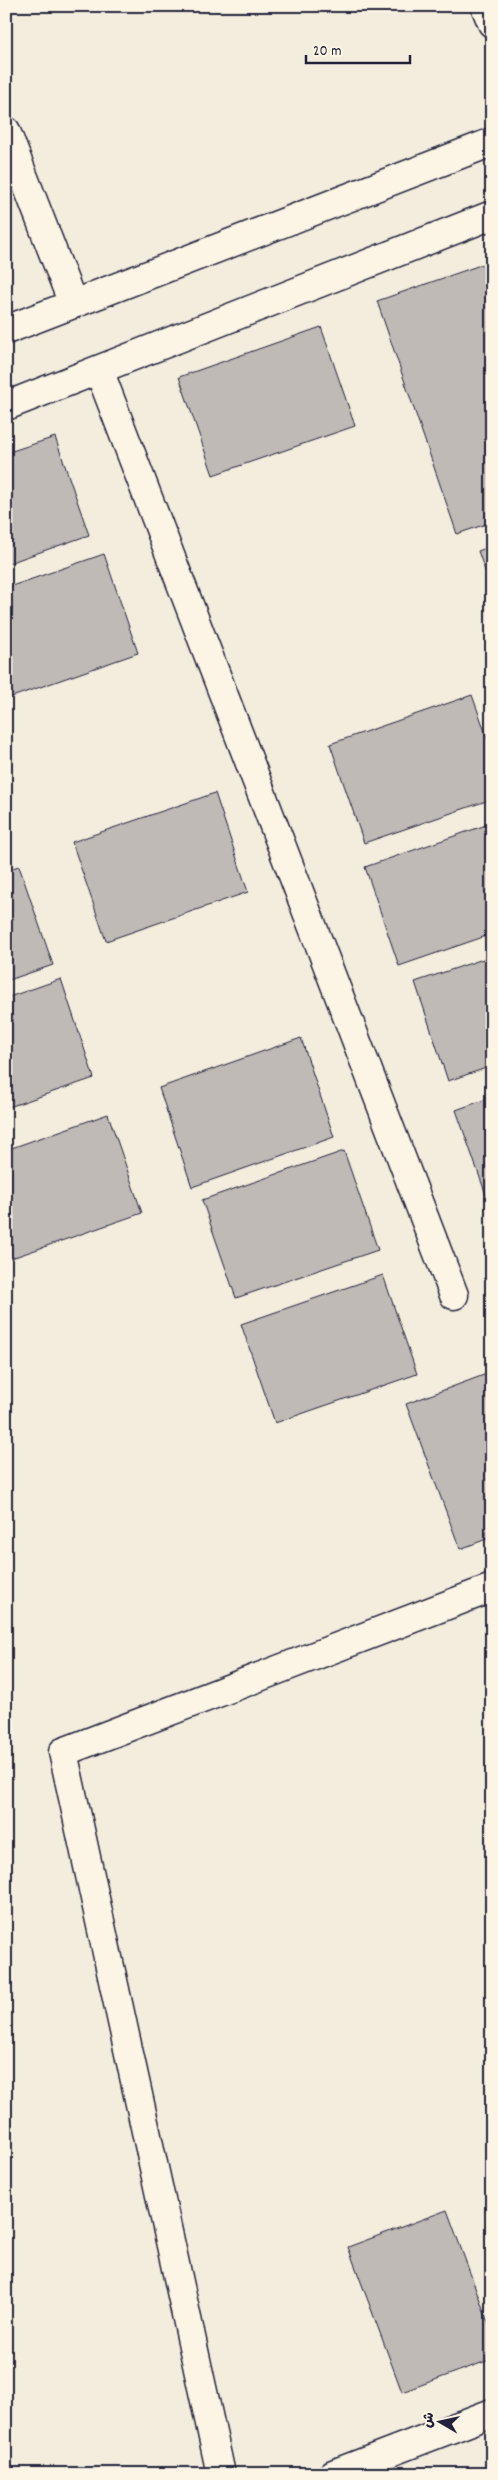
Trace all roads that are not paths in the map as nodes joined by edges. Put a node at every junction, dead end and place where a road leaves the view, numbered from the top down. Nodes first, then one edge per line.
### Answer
1 (485, 6) edge
2 (492, 23) edge
3 (6, 131) edge
4 (492, 142) edge
5 (492, 215) edge
6 (73, 304) junction
7 (6, 330) edge
8 (99, 370) junction
9 (6, 406) edge
10 (454, 1295) dead end
11 (492, 1588) edge
12 (492, 2413) edge
13 (222, 2474) edge
14 (333, 2474) edge

1 - 2 street
3 - 6 street
4 - 6 street
5 - 8 street
6 - 7 street
8 - 9 street
8 - 10 street
11 - 13 street
12 - 14 street

